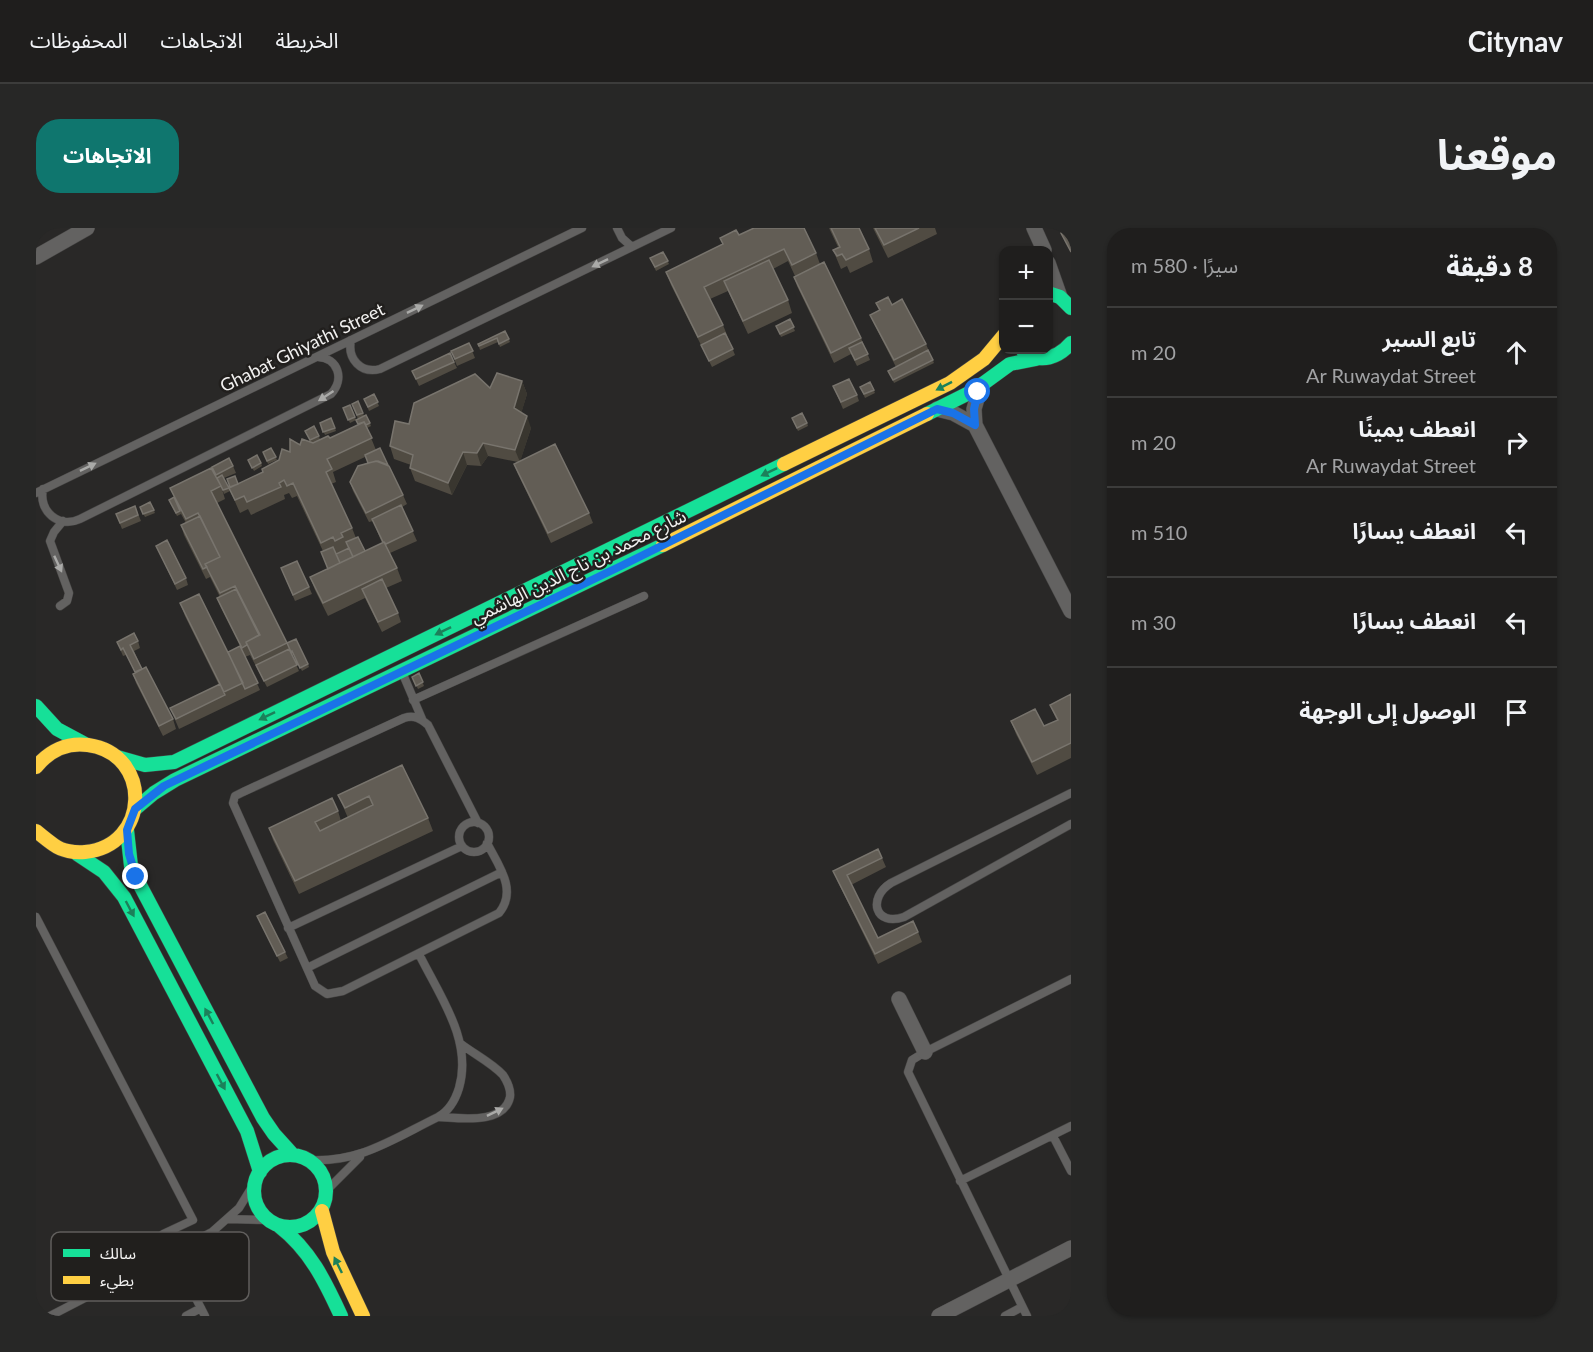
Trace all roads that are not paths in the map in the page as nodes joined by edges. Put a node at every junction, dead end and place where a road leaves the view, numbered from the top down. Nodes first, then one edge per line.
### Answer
1 (87, 228) edge
2 (582, 228) edge
3 (617, 228) edge
4 (672, 228) edge
5 (1029, 228) edge
6 (1039, 239) edge
7 (632, 247) junction
8 (36, 257) edge
9 (1053, 275) edge
10 (1064, 302) edge
11 (351, 340) junction
12 (999, 341) edge
13 (1071, 343) edge
14 (1026, 354) edge
15 (316, 357) junction
16 (1036, 359) junction
17 (981, 385) junction
18 (937, 409) junction
19 (975, 425) junction
20 (39, 491) edge
21 (63, 521) junction
22 (644, 596) dead end
23 (60, 606) dead end
24 (1071, 611) edge
25 (401, 671) junction
26 (413, 700) junction
27 (36, 706) edge
28 (422, 719) junction
29 (85, 744) junction
30 (117, 757) junction
31 (36, 767) edge
32 (1071, 793) edge
33 (135, 809) junction
34 (477, 823) junction
35 (1071, 824) edge
36 (127, 830) junction
37 (36, 831) edge
38 (487, 843) junction
39 (462, 846) junction
40 (77, 854) junction
41 (502, 872) junction
42 (36, 917) edge
43 (288, 928) junction
44 (419, 954) junction
45 (307, 968) junction
46 (1071, 979) edge
47 (899, 999) dead end
48 (461, 1044) junction
49 (925, 1052) junction
50 (438, 1118) junction
51 (1071, 1126) edge
52 (1053, 1136) junction
53 (363, 1154) junction
54 (293, 1155) junction
55 (308, 1160) junction
56 (1071, 1171) edge
57 (257, 1177) junction
58 (960, 1181) junction
59 (327, 1190) junction
60 (322, 1211) junction
61 (228, 1219) junction
62 (273, 1223) junction
63 (167, 1232) edge
64 (212, 1232) edge
65 (1071, 1248) edge
66 (1008, 1280) junction
67 (79, 1301) edge
68 (1022, 1307) junction
69 (203, 1312) edge
70 (50, 1316) edge
71 (186, 1316) edge
72 (341, 1316) edge
73 (363, 1316) edge
74 (940, 1316) edge
75 (1005, 1316) edge
76 (1027, 1316) edge

1 - 8 street
11 -> 2 lane, Ghabat Ghiyathi Street
3 - 7 lane
4 - 7 lane
5 - 6 street
7 -> 11 lane
9 - 10 street
11 - 15 lane, Ghabat Ghiyathi Street
12 -> 30 street, شارع محمد بن تاج الدين الهاشمي
13 - 16 street, شارع محمد بن تاج الدين الهاشمي
14 - 16 street
20 -> 15 lane, Ghabat Ghiyathi Street
15 -> 21 lane
16 - 17 street, شارع محمد بن تاج الدين الهاشمي
17 - 18 street, شارع محمد بن تاج الدين الهاشمي
17 - 19 street
18 - 19 street
18 - 25 street, شارع محمد بن تاج الدين الهاشمي
19 - 24 street
20 - 21 lane
21 -> 23 lane
22 - 26 lane
25 - 26 lane
25 - 33 street, شارع محمد بن تاج الدين الهاشمي
26 - 28 lane
27 - 29 street, شارع محمد بن تاج الدين الهاشمي
28 - 34 lane
28 - 43 lane
29 - 30 street, شارع محمد بن تاج الدين الهاشمي
29 - 31 street
30 - 33 street
32 - 35 lane
33 - 36 street
34 - 38 lane
34 - 39 lane
36 - 40 street
54 -> 36 street
37 - 40 street
38 - 39 lane
38 - 41 lane
39 - 43 lane
40 -> 57 street
41 - 44 lane
41 - 45 lane
42 - 63 lane
43 - 45 lane
44 - 45 lane
44 - 48 lane
46 - 49 lane
47 - 49 street
48 - 50 lane
50 -> 48 lane
49 - 58 lane
50 - 53 lane
51 - 52 lane
52 - 56 lane
52 - 58 lane
53 - 55 lane
53 - 59 lane
54 - 55 street
54 - 57 street
55 - 59 street
57 - 61 lane
57 - 62 street
58 - 66 lane
59 - 60 street
60 - 62 street
73 -> 60 street
61 - 62 lane
61 - 64 lane
62 - 72 street
65 - 66 street
66 - 68 lane
66 - 74 street
67 - 70 lane
68 - 75 lane
68 - 76 lane
69 - 71 lane

